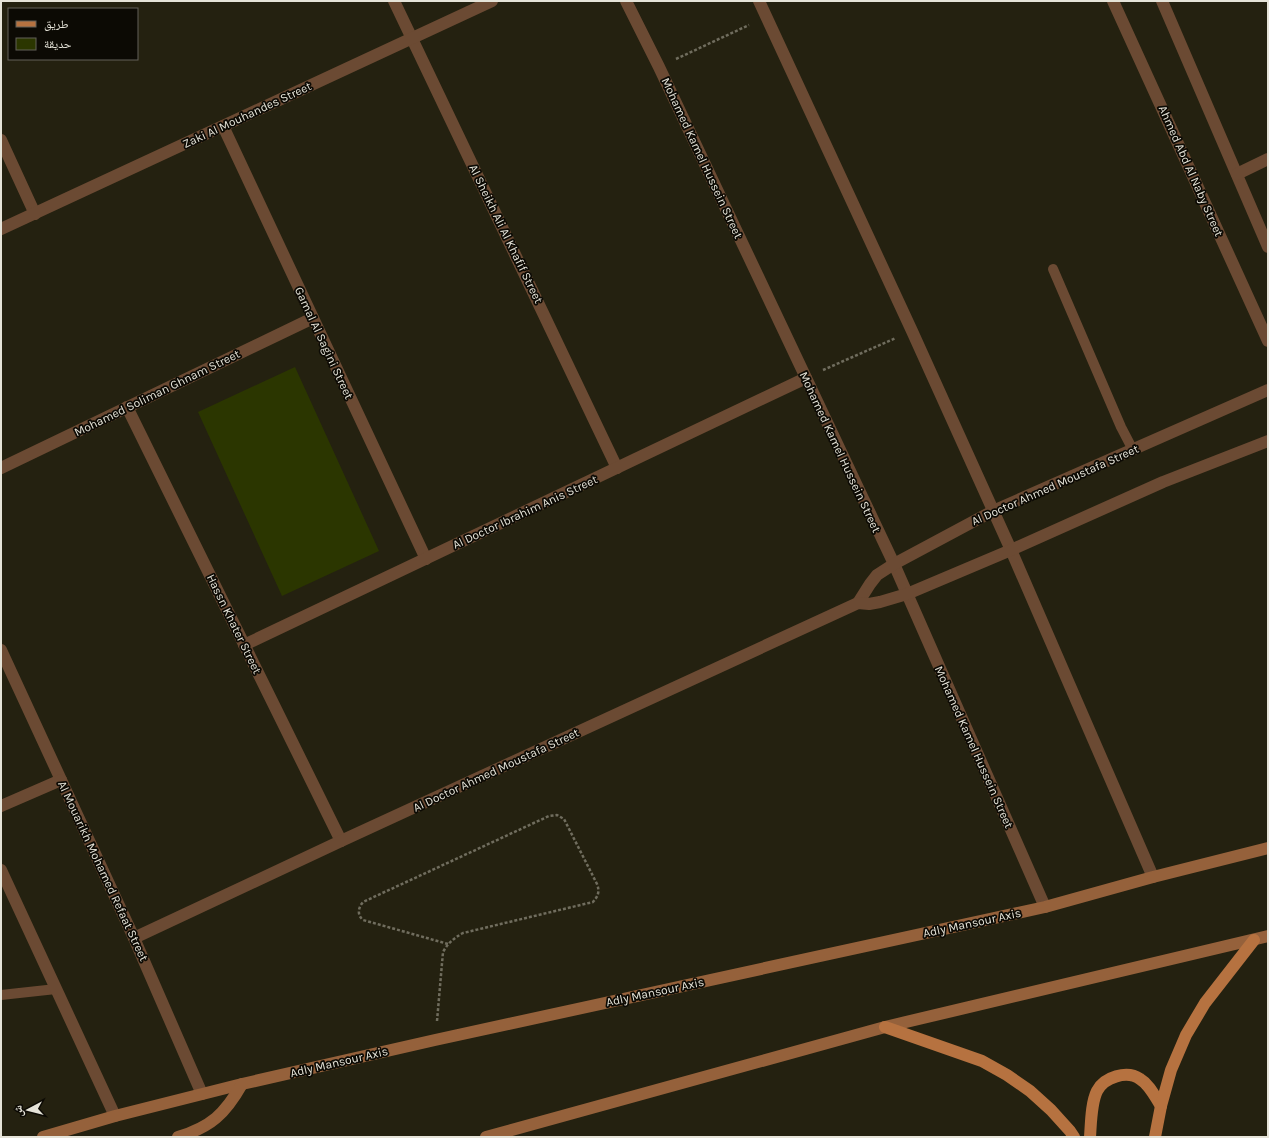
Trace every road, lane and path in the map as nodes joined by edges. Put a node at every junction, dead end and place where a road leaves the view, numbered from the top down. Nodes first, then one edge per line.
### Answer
1 (394, 1) edge
2 (492, 1) edge
3 (626, 1) edge
4 (759, 1) edge
5 (1113, 1) edge
6 (1162, 1) edge
7 (766, 17) junction
8 (412, 38) junction
9 (659, 67) junction
10 (223, 126) junction
11 (1, 140) edge
12 (1268, 159) edge
13 (1237, 174) junction
14 (35, 214) junction
15 (1, 230) edge
16 (1268, 246) edge
17 (1053, 269) dead end
18 (313, 318) junction
19 (912, 331) junction
20 (1268, 341) edge
21 (806, 378) junction
22 (1268, 390) edge
23 (127, 407) junction
24 (1268, 441) edge
25 (1133, 450) junction
26 (1, 468) edge
27 (617, 468) junction
28 (993, 512) junction
29 (1011, 550) junction
30 (426, 559) junction
31 (894, 564) junction
32 (907, 594) junction
33 (858, 603) junction
34 (244, 645) junction
35 (1, 650) edge
36 (61, 780) junction
37 (1, 806) edge
38 (341, 841) junction
39 (1268, 848) edge
40 (1, 870) edge
41 (1153, 877) junction
42 (1045, 907) junction
43 (1268, 936) edge
44 (134, 938) junction
45 (1254, 940) junction
46 (448, 944) junction
47 (56, 989) junction
48 (1, 995) edge
49 (885, 1027) junction
50 (435, 1040) junction
51 (242, 1084) junction
52 (202, 1094) junction
53 (1161, 1106) junction
54 (115, 1116) junction
55 (43, 1137) edge
56 (178, 1137) edge
57 (486, 1137) edge
58 (1074, 1137) edge
59 (1090, 1137) edge
60 (1154, 1137) edge

1 - 8 street, Al Sheikh Ali Al Khafif Street
2 - 8 street, Zaki Al Mouhandes Street
3 - 9 street, Mohamed Kamel Hussein Street
4 - 7 street
5 - 20 street, Ahmed Abd Al Naby Street
6 - 13 street
7 - 9 path
7 - 19 street
8 - 10 street, Zaki Al Mouhandes Street
8 - 27 street, Al Sheikh Ali Al Khafif Street
9 - 21 street, Mohamed Kamel Hussein Street
10 - 14 street, Zaki Al Mouhandes Street
10 - 18 street, Gamal Al Sagini Street
11 - 14 street
12 - 13 street
13 - 16 street
14 - 15 street, Zaki Al Mouhandes Street
17 - 25 lane
18 - 23 street, Mohamed Soliman Ghnam Street
18 - 30 street, Gamal Al Sagini Street
19 - 21 path
19 - 28 street
21 - 27 street, Al Doctor Ibrahim Anis Street
21 - 31 street, Mohamed Kamel Hussein Street
22 - 25 street, Al Doctor Ahmed Moustafa Street
23 - 26 street, Mohamed Soliman Ghnam Street
23 - 34 street, Hassn Khater Street
24 - 29 street, Al Doctor Ahmed Moustafa Street
25 - 28 street, Al Doctor Ahmed Moustafa Street
27 - 30 street, Al Doctor Ibrahim Anis Street
28 - 29 street
28 - 31 street, Al Doctor Ahmed Moustafa Street
29 - 32 street, Al Doctor Ahmed Moustafa Street
29 - 41 street
30 - 34 street, Al Doctor Ibrahim Anis Street
31 - 32 street, Mohamed Kamel Hussein Street
31 - 33 street, Al Doctor Ahmed Moustafa Street
32 - 33 street, Al Doctor Ahmed Moustafa Street
32 - 42 street, Mohamed Kamel Hussein Street
33 - 38 street, Al Doctor Ahmed Moustafa Street
34 - 38 street, Hassn Khater Street
35 - 36 street, Al Mouarikh Mohamed Refaat Street
36 - 37 street
36 - 44 street, Al Mouarikh Mohamed Refaat Street
38 - 44 street, Al Doctor Ahmed Moustafa Street
39 - 41 main road, Adly Mansour Axis
40 - 47 street
41 - 42 main road, Adly Mansour Axis
42 - 50 main road, Adly Mansour Axis
43 - 45 main road
44 - 52 street, Al Mouarikh Mohamed Refaat Street
45 - 49 main road
45 - 53 main road
46 - 46 path
46 - 50 path
47 - 48 lane
47 - 54 street
49 - 57 main road
49 - 58 main road
50 - 51 main road, Adly Mansour Axis
51 - 52 main road, Adly Mansour Axis
51 - 56 main road
52 - 54 main road, Adly Mansour Axis
53 - 59 main road
53 - 60 main road
54 - 55 main road, Adly Mansour Axis

